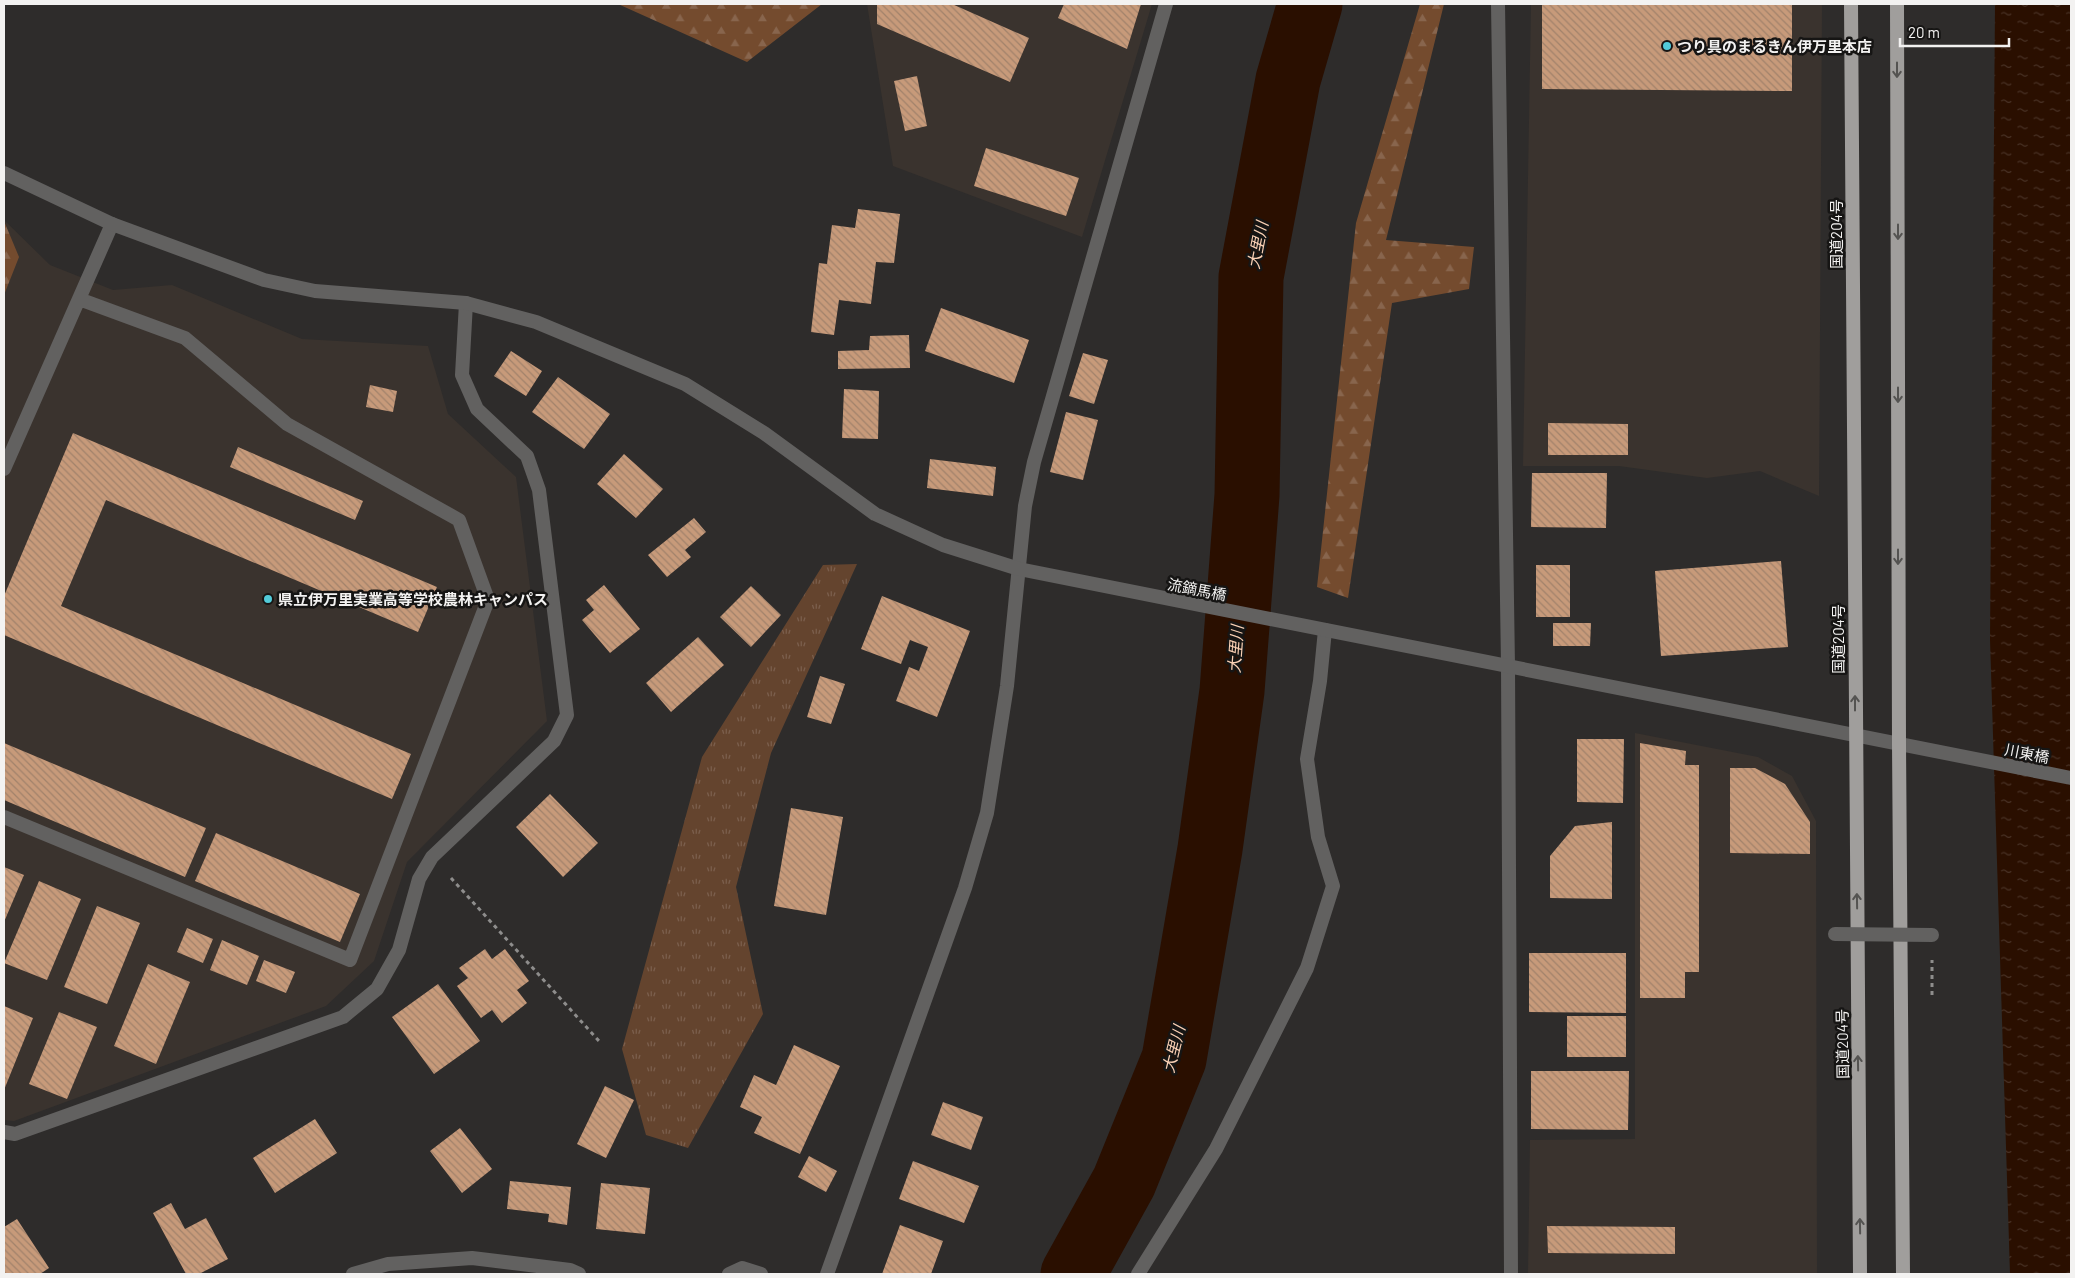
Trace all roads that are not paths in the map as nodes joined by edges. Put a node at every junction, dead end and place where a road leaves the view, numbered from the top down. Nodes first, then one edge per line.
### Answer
1 (1166, 4) edge
2 (1498, 4) edge
3 (1851, 4) edge
4 (1897, 4) edge
5 (4, 173) edge
6 (112, 224) junction
7 (79, 299) junction
8 (466, 303) junction
9 (4, 469) edge
10 (1019, 569) junction
11 (1325, 630) junction
12 (1508, 666) junction
13 (1855, 735) junction
14 (1899, 744) junction
15 (2071, 778) edge
16 (4, 817) edge
17 (1835, 934) dead end
18 (1932, 935) road end
19 (4, 1132) edge
20 (353, 1274) edge
21 (579, 1274) edge
22 (729, 1274) edge
23 (761, 1274) edge
24 (827, 1274) edge
25 (1138, 1274) edge
26 (1511, 1274) edge
27 (1860, 1274) edge
28 (1903, 1274) edge

1 - 10 street
2 - 12 street
13 -> 3 highway, 国道204号
4 -> 14 highway
5 - 6 street, 流鏑馬橋
6 - 7 street
6 - 8 street, 流鏑馬橋
7 - 9 street
7 - 16 street
8 - 10 street, 流鏑馬橋
8 - 19 street
10 - 11 street, 流鏑馬橋
10 - 24 street
11 - 12 street, 流鏑馬橋
11 - 25 street
12 - 13 street, 川東橋
12 - 26 street
13 - 14 street, 川東橋
27 -> 13 highway, 国道204号
14 - 15 street, 川東橋
14 - 28 highway
17 - 18 street, bridge
20 - 21 street
22 - 23 street

